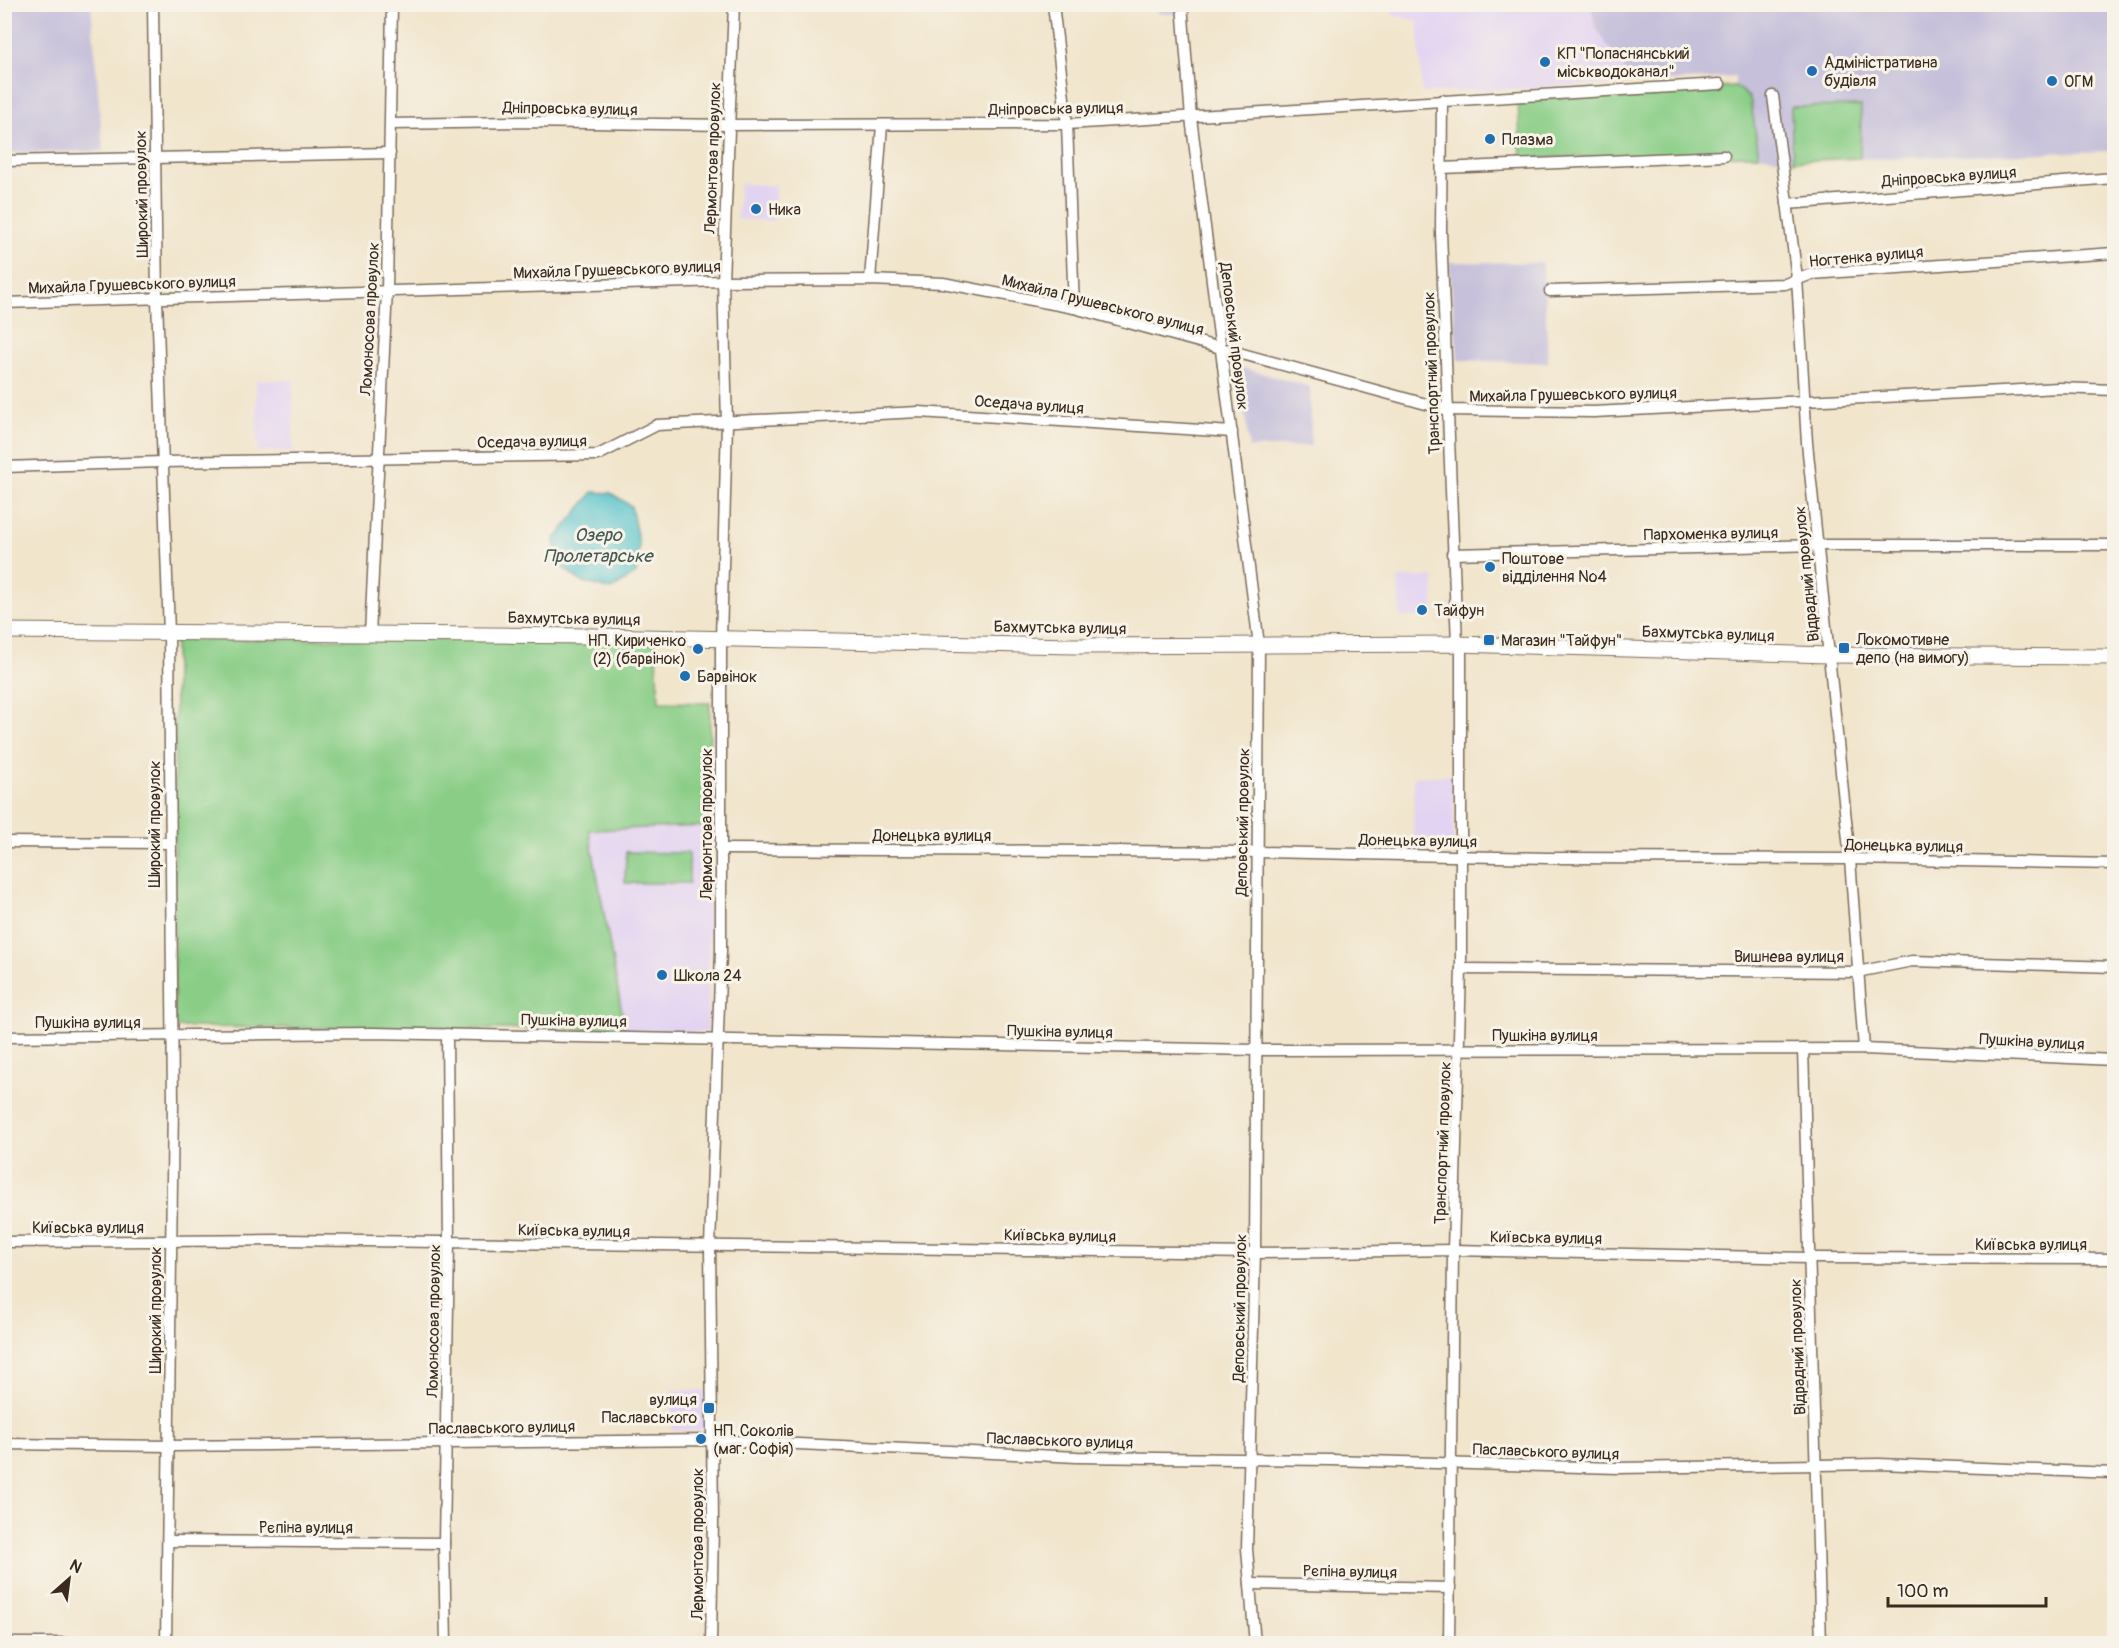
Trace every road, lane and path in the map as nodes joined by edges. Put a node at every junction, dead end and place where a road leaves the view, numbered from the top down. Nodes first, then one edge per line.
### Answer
1 (153, 4) edge
2 (392, 4) edge
3 (734, 4) edge
4 (1053, 4) edge
5 (1182, 4) edge
6 (1720, 84) dead end
7 (1773, 96) dead end
8 (1442, 100) junction
9 (1191, 117) junction
10 (391, 124) junction
11 (1067, 124) junction
12 (728, 125) junction
13 (882, 125) junction
14 (390, 153) junction
15 (1724, 156) dead end
16 (155, 158) junction
17 (4, 161) edge
18 (1442, 168) junction
19 (2115, 178) edge
20 (1787, 204) junction
21 (2115, 254) edge
22 (1797, 278) junction
23 (870, 280) junction
24 (723, 281) junction
25 (387, 290) junction
26 (1550, 291) dead end
27 (157, 299) junction
28 (4, 303) edge
29 (1074, 308) junction
30 (1222, 349) junction
31 (2115, 390) edge
32 (1805, 403) junction
33 (1448, 410) junction
34 (727, 423) junction
35 (1232, 432) junction
36 (376, 459) junction
37 (162, 462) junction
38 (4, 468) edge
39 (1818, 545) junction
40 (2115, 545) edge
41 (1452, 554) junction
42 (4, 631) edge
43 (169, 633) junction
44 (370, 635) junction
45 (721, 639) junction
46 (1459, 644) junction
47 (1259, 645) junction
48 (1828, 655) junction
49 (2115, 657) edge
50 (4, 842) edge
51 (169, 843) junction
52 (720, 849) junction
53 (1257, 852) junction
54 (1461, 856) junction
55 (1850, 859) junction
56 (2115, 864) edge
57 (2115, 967) edge
58 (1461, 969) junction
59 (1857, 972) junction
60 (447, 1034) junction
61 (172, 1036) junction
62 (4, 1037) edge
63 (717, 1039) junction
64 (1803, 1049) junction
65 (1864, 1049) junction
66 (1255, 1050) junction
67 (1460, 1051) junction
68 (2115, 1060) edge
69 (4, 1242) edge
70 (170, 1242) junction
71 (449, 1244) junction
72 (710, 1246) junction
73 (1453, 1250) junction
74 (1255, 1253) junction
75 (1809, 1257) junction
76 (2115, 1259) edge
77 (712, 1440) junction
78 (446, 1443) junction
79 (4, 1444) edge
80 (170, 1446) junction
81 (1250, 1459) junction
82 (1450, 1463) junction
83 (1816, 1467) junction
84 (2115, 1473) edge
85 (168, 1541) junction
86 (444, 1543) junction
87 (1250, 1584) junction
88 (1450, 1588) junction
89 (4, 1643) edge
90 (166, 1643) edge
91 (316, 1644) edge
92 (446, 1644) edge
93 (711, 1644) edge
94 (1255, 1644) edge
95 (1449, 1644) edge
96 (1821, 1644) edge

1 - 16 street, Широкий провулок
2 - 10 street, Ломоносова провулок
3 - 12 street, Лермонтова провулок
4 - 11 street
5 - 9 street, Деповський провулок
6 - 8 street, Дніпровська вулиця
7 - 20 street, Відрадний провулок
8 - 9 street, Дніпровська вулиця
8 - 18 street, Транспортний провулок
9 - 11 street, Дніпровська вулиця
9 - 30 street, Деповський провулок
10 - 12 street, Дніпровська вулиця
10 - 14 street, Ломоносова провулок
11 - 13 street, Дніпровська вулиця
11 - 29 street
12 - 13 street, Дніпровська вулиця
12 - 24 street, Лермонтова провулок
13 - 23 street
14 - 16 street
14 - 25 street, Ломоносова провулок
15 - 18 street
16 - 17 street
16 - 27 street, Широкий провулок
18 - 33 street, Транспортний провулок
19 - 20 street, Дніпровська вулиця
20 - 22 street, Відрадний провулок
21 - 22 street, Ногтенка вулиця
22 - 26 street, Ногтенка вулиця
22 - 32 street, Відрадний провулок
23 - 24 street, Михайла Грушевського вулиця
23 - 29 street, Михайла Грушевського вулиця
24 - 25 street, Михайла Грушевського вулиця
24 - 34 street, Лермонтова провулок
25 - 27 street, Михайла Грушевського вулиця
25 - 36 street, Ломоносова провулок
27 - 28 street, Михайла Грушевського вулиця
27 - 37 street, Широкий провулок
29 - 30 street, Михайла Грушевського вулиця
30 - 33 street, Михайла Грушевського вулиця
30 - 35 street, Деповський провулок
31 - 32 street, Михайла Грушевського вулиця
32 - 33 street, Михайла Грушевського вулиця
32 - 39 street, Відрадний провулок
33 - 41 street, Транспортний провулок
34 - 35 street, Оседача вулиця
34 - 36 street, Оседача вулиця
34 - 45 street, Лермонтова провулок
35 - 47 street, Деповський провулок
36 - 37 street, Оседача вулиця
36 - 44 street, Ломоносова провулок
37 - 38 street, Оседача вулиця
37 - 43 street, Широкий провулок
39 - 40 street, Пархоменка вулиця
39 - 41 street, Пархоменка вулиця
39 - 48 street, Відрадний провулок
41 - 46 street, Транспортний провулок
42 - 43 street, Бахмутська вулиця
43 - 44 street, Бахмутська вулиця
43 - 51 street, Широкий провулок
44 - 45 street, Бахмутська вулиця
45 - 47 street, Бахмутська вулиця
45 - 52 street, Лермонтова провулок
46 - 47 street, Бахмутська вулиця
46 - 48 street, Бахмутська вулиця
46 - 54 street, Транспортний провулок
47 - 53 street, Деповський провулок
48 - 49 street, Бахмутська вулиця
48 - 55 street, Відрадний провулок
50 - 51 street
51 - 61 street, Широкий провулок
52 - 53 street, Донецька вулиця
52 - 63 street, Лермонтова провулок
53 - 54 street, Донецька вулиця
53 - 66 street, Деповський провулок
54 - 55 street, Донецька вулиця
54 - 58 street, Транспортний провулок
55 - 56 street, Донецька вулиця
55 - 59 street, Відрадний провулок
57 - 59 street, Вишнева вулиця
58 - 59 street, Вишнева вулиця
58 - 67 street, Транспортний провулок
59 - 65 street, Відрадний провулок
60 - 61 street, Пушкіна вулиця
60 - 63 street, Пушкіна вулиця
60 - 71 street, Ломоносова провулок
61 - 62 street, Пушкіна вулиця
61 - 70 street, Широкий провулок
63 - 66 street, Пушкіна вулиця
63 - 72 street, Лермонтова провулок
64 - 65 street, Пушкіна вулиця
64 - 67 street, Пушкіна вулиця
64 - 75 street, Відрадний провулок
65 - 68 street, Пушкіна вулиця
66 - 67 street, Пушкіна вулиця
66 - 74 street, Деповський провулок
67 - 73 street, Транспортний провулок
69 - 70 street, Київська вулиця
70 - 71 street, Київська вулиця
70 - 80 street, Широкий провулок
71 - 72 street, Київська вулиця
71 - 78 street, Ломоносова провулок
72 - 74 street, Київська вулиця
72 - 77 street, Лермонтова провулок
73 - 74 street, Київська вулиця
73 - 75 street, Київська вулиця
73 - 82 street, Транспортний провулок
74 - 81 street, Деповський провулок
75 - 76 street, Київська вулиця
75 - 83 street, Відрадний провулок
77 - 78 street, Паславського вулиця
77 - 81 street, Паславського вулиця
77 - 93 street, Лермонтова провулок
78 - 80 street, Паславського вулиця
78 - 86 street, Ломоносова провулок
79 - 80 street, Паславського вулиця
80 - 85 street, Широкий провулок
81 - 82 street, Паславського вулиця
81 - 87 street, Деповський провулок
82 - 83 street, Паславського вулиця
82 - 88 street, Транспортний провулок
83 - 84 street, Паславського вулиця
83 - 96 street, Відрадний провулок
85 - 86 street, Рєпіна вулиця
85 - 90 street, Широкий провулок
86 - 92 street, Ломоносова провулок
87 - 88 street, Рєпіна вулиця
87 - 94 street, Деповський провулок
88 - 95 street, Транспортний провулок
89 - 90 street
90 - 91 street

